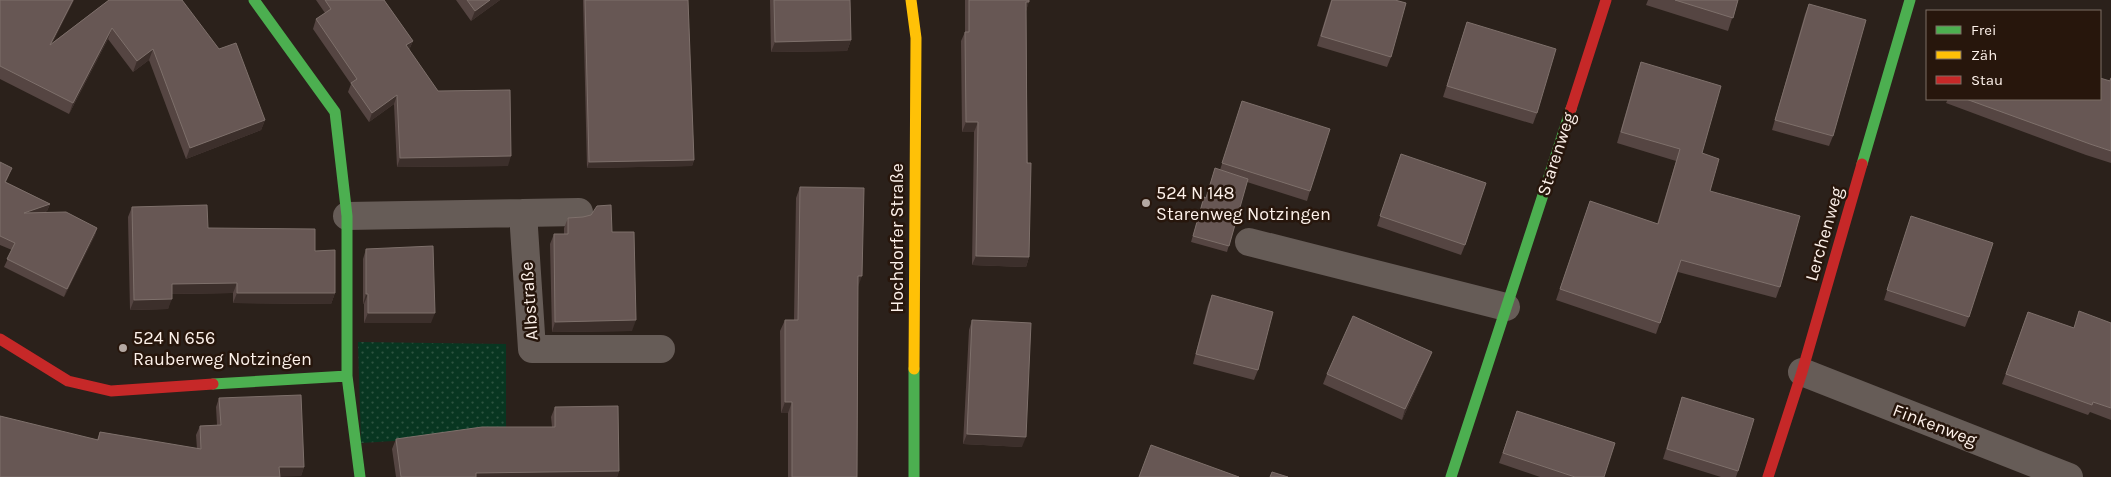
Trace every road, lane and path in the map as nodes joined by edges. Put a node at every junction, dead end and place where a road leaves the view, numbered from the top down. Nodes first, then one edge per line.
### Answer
1 (254, 0) edge
2 (911, 0) edge
3 (1606, 0) edge
4 (1910, 0) edge
5 (579, 212) dead end
6 (523, 213) junction
7 (347, 216) junction
8 (1248, 242) dead end
9 (1506, 307) junction
10 (0, 339) edge
11 (662, 349) dead end
12 (1802, 372) junction
13 (347, 376) junction
14 (360, 477) edge
15 (914, 477) edge
16 (1451, 477) edge
17 (1768, 477) edge
18 (2069, 477) edge

1 - 7 street
2 - 15 street, Hochdorfer Straße
3 - 9 street, Starenweg
4 - 12 street, Lerchenweg
5 - 6 street
6 - 7 street
6 - 11 street, Albstraße
7 - 13 street
8 - 9 street
9 - 16 street, Starenweg
10 - 13 street
12 - 17 street, Lerchenweg
12 - 18 street, Finkenweg
13 - 14 street

